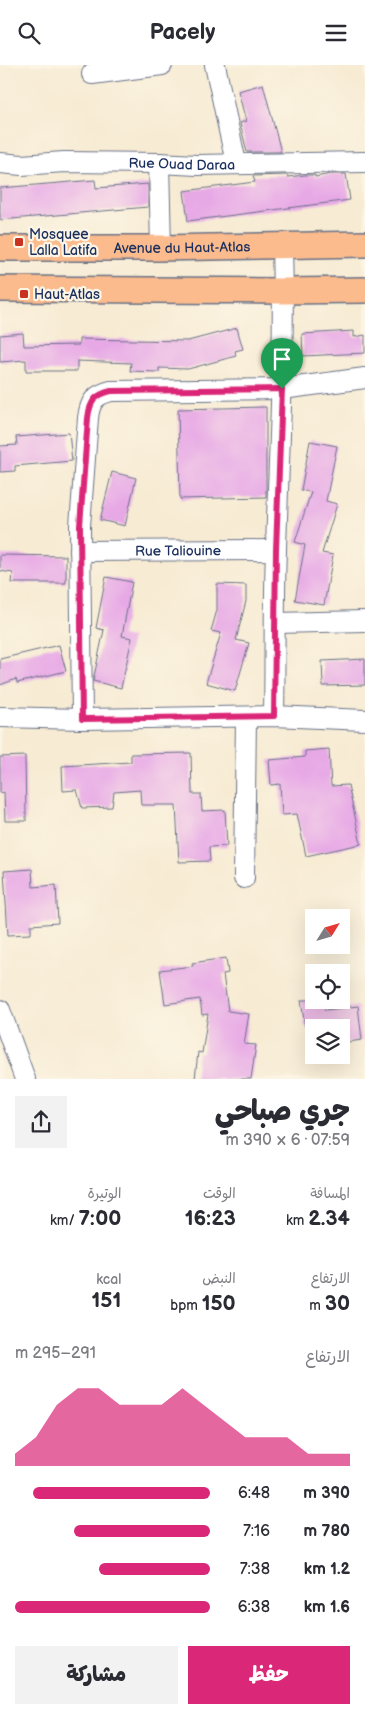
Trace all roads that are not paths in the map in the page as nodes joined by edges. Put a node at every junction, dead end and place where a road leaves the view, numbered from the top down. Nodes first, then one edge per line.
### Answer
1 (162, 65) edge
2 (215, 65) edge
3 (92, 74) dead end
4 (365, 162) edge
5 (0, 163) edge
6 (159, 163) junction
7 (236, 163) junction
8 (365, 244) edge
9 (282, 246) junction
10 (0, 248) edge
11 (162, 248) junction
12 (0, 289) edge
13 (365, 290) edge
14 (283, 291) junction
15 (365, 378) edge
16 (282, 389) junction
17 (276, 550) junction
18 (80, 551) junction
19 (365, 621) edge
20 (275, 623) junction
21 (274, 716) junction
22 (0, 717) edge
23 (246, 717) junction
24 (82, 719) junction
25 (365, 720) edge
26 (244, 878) dead end
27 (0, 1010) edge
28 (24, 1079) edge

1 - 3 street
2 - 7 street
4 - 7 street, Rue Ouad Daraa
5 - 6 street, Rue Ouad Daraa
6 - 7 street, Rue Ouad Daraa
6 - 11 street
8 - 9 main road, Avenue du Haut-Atlas
9 - 11 main road, Avenue du Haut-Atlas
9 - 14 street
10 - 11 main road, Avenue du Haut-Atlas
12 - 14 main road
13 - 14 main road
14 - 16 street
15 - 16 street
16 - 17 street
16 - 18 street
17 - 18 street, Rue Taliouine
17 - 20 street
18 - 24 street
19 - 20 street
20 - 21 street
21 - 23 street
21 - 25 street
22 - 24 street
23 - 24 street
23 - 26 street
27 - 28 street

